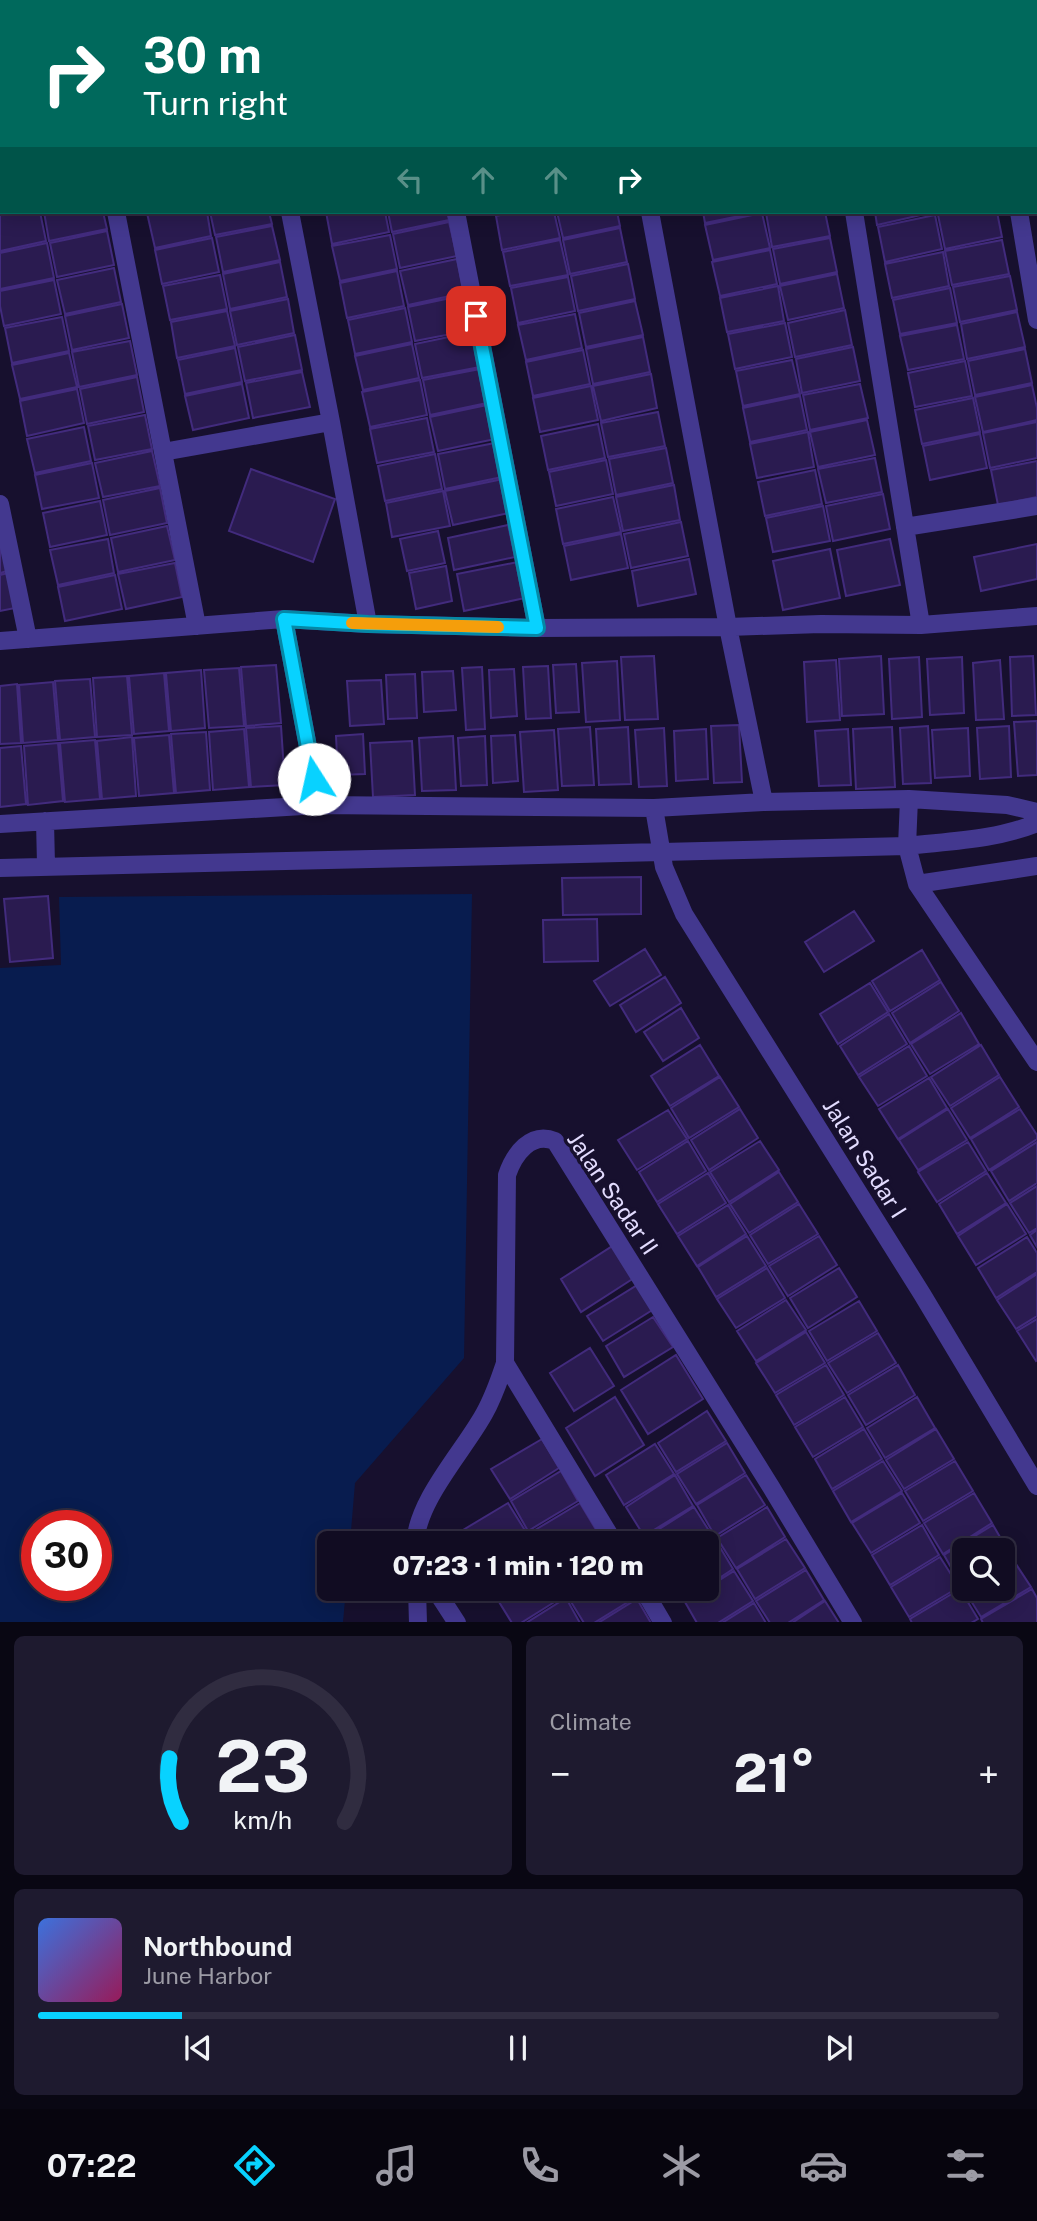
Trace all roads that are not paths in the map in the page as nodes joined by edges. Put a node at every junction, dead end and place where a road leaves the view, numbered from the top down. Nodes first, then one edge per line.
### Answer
1 (116, 214) edge
2 (290, 214) edge
3 (456, 214) edge
4 (650, 214) edge
5 (854, 214) edge
6 (1019, 214) edge
7 (1037, 320) edge
8 (331, 422) junction
9 (163, 452) junction
10 (0, 504) edge
11 (1037, 506) edge
12 (905, 527) junction
13 (1037, 616) edge
14 (284, 619) junction
15 (368, 624) junction
16 (921, 625) junction
17 (197, 626) junction
18 (728, 627) junction
19 (537, 628) junction
20 (28, 639) junction
21 (0, 641) edge
22 (909, 799) junction
23 (764, 802) junction
24 (319, 806) junction
25 (654, 808) junction
26 (1037, 812) edge
27 (45, 821) junction
28 (1037, 823) edge
29 (0, 824) edge
30 (907, 846) junction
31 (660, 852) junction
32 (46, 865) junction
33 (1037, 866) edge
34 (0, 868) edge
35 (917, 884) junction
36 (1037, 1062) edge
37 (505, 1363) junction
38 (1037, 1486) edge
39 (417, 1531) edge
40 (607, 1531) edge
41 (417, 1601) edge
42 (443, 1601) edge
43 (650, 1601) edge
44 (418, 1622) edge
45 (457, 1622) edge
46 (663, 1622) edge
47 (853, 1622) edge

1 - 9 street
2 - 8 street
3 - 19 street
4 - 18 street
5 - 12 street
6 - 7 street
8 - 9 street
8 - 15 street
9 - 17 street
10 - 20 street
11 - 12 street
12 - 16 street
13 - 16 street
14 - 15 street
14 - 17 street
14 - 24 street
15 - 19 street
16 - 18 street
17 - 20 street
18 - 19 street
18 - 23 street
20 - 21 street
22 - 23 street
22 - 26 street
22 - 30 street
23 - 25 street
24 - 25 street
24 - 27 street
25 - 31 street, Jalan Sadar I
27 - 29 street
27 - 32 street
28 - 30 street
30 - 31 street
30 - 35 street
31 - 32 street
31 - 38 street, Jalan Sadar I
32 - 34 street
33 - 35 street
35 - 36 street
37 - 39 street, Jalan Sadar II
37 - 40 street
37 - 47 street, Jalan Sadar II
41 - 44 street
42 - 45 street
43 - 46 street

